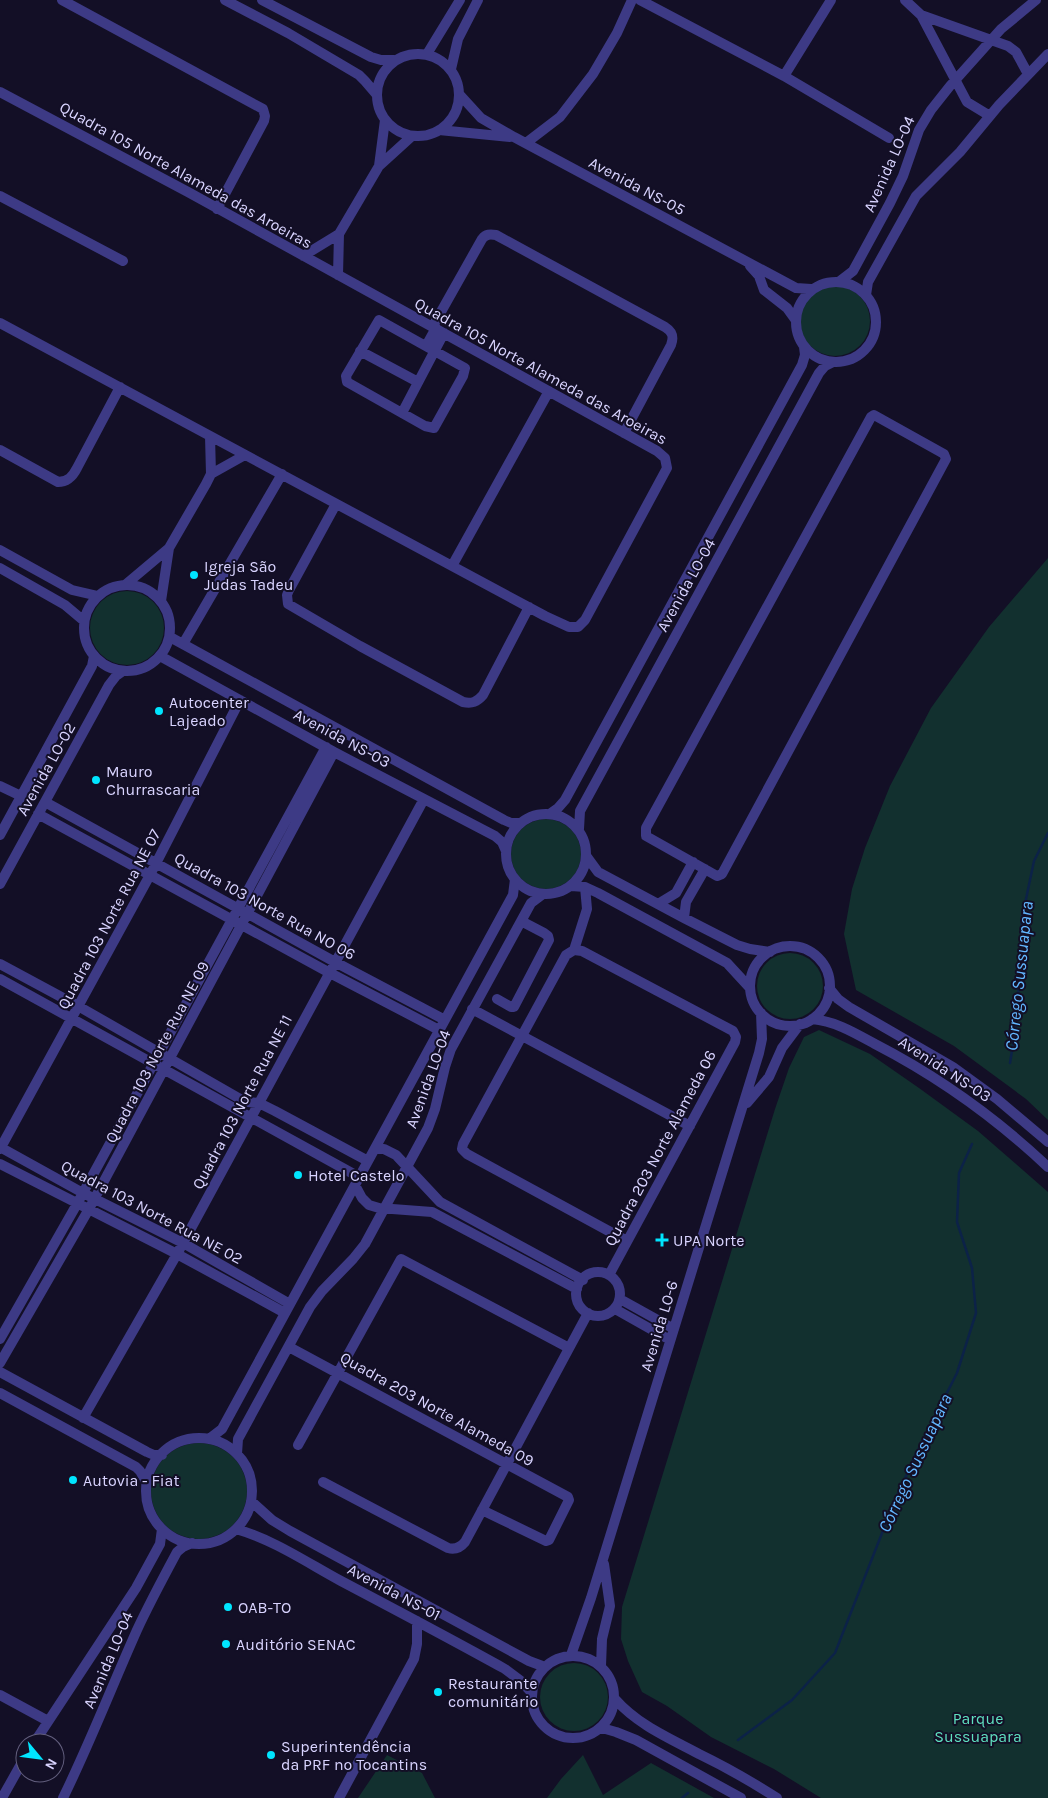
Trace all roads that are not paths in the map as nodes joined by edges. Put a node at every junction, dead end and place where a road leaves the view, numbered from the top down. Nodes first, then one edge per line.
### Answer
1 (62, 0) edge
2 (225, 0) edge
3 (262, 0) edge
4 (460, 0) edge
5 (478, 0) edge
6 (632, 0) edge
7 (640, 0) edge
8 (831, 0) edge
9 (905, 0) edge
10 (1036, 0) edge
11 (659, 4) edge
12 (921, 16) junction
13 (991, 40) junction
14 (427, 54) junction
15 (1048, 54) edge
16 (394, 60) junction
17 (451, 69) junction
18 (1028, 74) junction
19 (784, 76) junction
20 (954, 81) junction
21 (0, 92) edge
22 (460, 95) junction
23 (377, 96) junction
24 (990, 116) junction
25 (385, 120) junction
26 (439, 130) junction
27 (412, 136) junction
28 (514, 137) junction
29 (889, 138) dead end
30 (526, 143) junction
31 (379, 166) junction
32 (0, 196) edge
33 (217, 208) junction
34 (339, 234) junction
35 (303, 256) junction
36 (123, 261) dead end
37 (746, 262) junction
38 (338, 275) junction
39 (840, 281) junction
40 (811, 290) junction
41 (866, 295) junction
42 (795, 319) junction
43 (0, 323) edge
44 (438, 329) junction
45 (804, 347) junction
46 (430, 348) junction
47 (360, 351) junction
48 (833, 362) junction
49 (418, 382) junction
50 (120, 387) junction
51 (549, 391) junction
52 (402, 413) junction
53 (624, 432) junction
54 (210, 436) junction
55 (0, 450) edge
56 (245, 455) junction
57 (211, 474) junction
58 (282, 474) junction
59 (336, 504) junction
60 (169, 548) junction
61 (0, 550) edge
62 (452, 566) junction
63 (0, 568) edge
64 (125, 585) junction
65 (98, 596) junction
66 (161, 601) junction
67 (529, 607) junction
68 (84, 621) junction
69 (170, 637) junction
70 (182, 644) junction
71 (94, 656) junction
72 (160, 656) junction
73 (123, 671) junction
74 (240, 700) junction
75 (330, 749) junction
76 (0, 786) edge
77 (21, 796) junction
78 (424, 799) junction
79 (45, 802) junction
80 (550, 813) junction
81 (38, 814) junction
82 (521, 823) junction
83 (578, 829) junction
84 (0, 835) edge
85 (506, 850) junction
86 (587, 857) junction
87 (693, 862) junction
88 (156, 863) junction
89 (705, 869) junction
90 (150, 875) junction
91 (515, 879) junction
92 (0, 884) edge
93 (571, 886) junction
94 (585, 887) junction
95 (543, 894) junction
96 (658, 904) junction
97 (238, 909) junction
98 (248, 914) junction
99 (684, 918) junction
100 (233, 919) junction
101 (521, 921) junction
102 (243, 925) junction
103 (574, 950) junction
104 (770, 952) junction
105 (335, 962) junction
106 (0, 964) edge
107 (330, 973) junction
108 (0, 979) edge
109 (750, 988) junction
110 (829, 988) junction
111 (498, 999) dead end
112 (78, 1006) junction
113 (472, 1009) junction
114 (761, 1013) junction
115 (72, 1019) junction
116 (812, 1019) junction
117 (445, 1020) junction
118 (800, 1024) junction
119 (439, 1030) junction
120 (522, 1035) junction
121 (160, 1054) junction
122 (170, 1059) junction
123 (159, 1067) junction
124 (259, 1103) junction
125 (742, 1110) junction
126 (252, 1117) junction
127 (690, 1126) junction
128 (1048, 1142) edge
129 (0, 1148) edge
130 (375, 1149) junction
131 (368, 1161) junction
132 (0, 1164) edge
133 (407, 1166) junction
134 (1048, 1167) edge
135 (357, 1181) junction
136 (83, 1193) junction
137 (94, 1198) junction
138 (77, 1204) junction
139 (384, 1208) junction
140 (90, 1209) junction
141 (627, 1241) junction
142 (183, 1244) junction
143 (177, 1254) junction
144 (609, 1275) junction
145 (580, 1284) junction
146 (620, 1299) junction
147 (288, 1309) junction
148 (614, 1309) junction
149 (588, 1313) junction
150 (674, 1329) junction
151 (0, 1339) edge
152 (670, 1340) junction
153 (289, 1347) junction
154 (569, 1348) junction
155 (0, 1363) edge
156 (0, 1372) edge
157 (338, 1372) junction
158 (0, 1393) edge
159 (83, 1418) junction
160 (209, 1439) junction
161 (298, 1445) dead end
162 (237, 1454) junction
163 (162, 1455) junction
164 (506, 1464) junction
165 (323, 1482) dead end
166 (148, 1483) junction
167 (251, 1501) junction
168 (482, 1510) junction
169 (162, 1529) junction
170 (236, 1529) junction
171 (192, 1543) junction
172 (604, 1552) junction
173 (337, 1558) junction
174 (339, 1580) junction
175 (417, 1621) junction
176 (571, 1655) junction
177 (601, 1666) junction
178 (545, 1667) junction
179 (532, 1693) junction
180 (0, 1695) edge
181 (615, 1699) junction
182 (48, 1722) junction
183 (602, 1728) junction
184 (41, 1733) edge
185 (15, 1775) edge
186 (2, 1798) edge
187 (63, 1798) edge
188 (339, 1798) edge
189 (741, 1798) edge
190 (777, 1798) edge

1 - 33 street
2 - 23 street
3 - 16 street
4 - 14 street
5 - 17 street
6 - 30 street
7 - 11 street
8 - 19 street
9 - 12 street
10 - 13 street, Avenida LO-04
11 - 19 street
12 - 13 street
12 - 20 street
13 - 18 street
13 - 20 street, Avenida LO-04
14 - 16 street
14 - 17 street
15 - 18 street, Avenida LO-04
16 - 23 street
17 - 22 street
18 - 24 street, Avenida LO-04
19 - 29 street
20 - 24 street
20 - 39 street, Avenida LO-04
21 - 33 street, Quadra 105 Norte Alameda das Aroeiras
22 - 26 street
22 - 28 street, Avenida NS-05
23 - 25 street
24 - 41 street, Avenida LO-04
25 - 27 street
25 - 31 street
26 - 27 street
26 - 28 street
27 - 31 street
28 - 30 street, Avenida NS-05
30 - 37 street, Avenida NS-05
31 - 34 street
32 - 36 street
33 - 35 street, Quadra 105 Norte Alameda das Aroeiras
34 - 35 street
34 - 38 street
35 - 38 street, Quadra 105 Norte Alameda das Aroeiras
37 - 40 street, Avenida NS-05
37 - 42 street, Avenida NS-05
38 - 44 street, Quadra 105 Norte Alameda das Aroeiras
39 - 40 street
39 - 41 street
40 - 42 street
41 - 48 street
42 - 45 street, Avenida NS-05
43 - 50 street, Quadra 105 Norte Alameda das Aroeiras
44 - 46 street
44 - 51 street, Quadra 105 Norte Alameda das Aroeiras
44 - 53 street
45 - 48 street
45 - 80 street, Avenida LO-04
46 - 47 street
46 - 49 street
46 - 52 street
47 - 49 street
47 - 52 street
48 - 83 street, Avenida LO-04
49 - 52 street
50 - 54 street, Quadra 105 Norte Alameda das Aroeiras
50 - 55 street
51 - 53 street, Quadra 105 Norte Alameda das Aroeiras
51 - 62 street
53 - 67 street, Quadra 105 Norte Alameda das Aroeiras
54 - 56 street, Quadra 105 Norte Alameda das Aroeiras
54 - 57 street
56 - 57 street
56 - 58 street, Quadra 105 Norte Alameda das Aroeiras
57 - 60 street
58 - 59 street, Quadra 105 Norte Alameda das Aroeiras
58 - 70 street
59 - 62 street, Quadra 105 Norte Alameda das Aroeiras
59 - 67 street
60 - 64 street
60 - 66 street
61 - 65 street
62 - 67 street, Quadra 105 Norte Alameda das Aroeiras
63 - 68 street
64 - 65 street
64 - 66 street
65 - 68 street
66 - 69 street
68 - 71 street
69 - 70 street, Avenida NS-03
69 - 72 street
70 - 82 street, Avenida NS-03
71 - 73 street
71 - 77 street, Avenida LO-02
72 - 73 street
72 - 74 street, Avenida NS-03
73 - 79 street, Avenida LO-02
74 - 75 street, Avenida NS-03
74 - 88 street, Quadra 103 Norte Rua NE 07
75 - 78 street, Avenida NS-03
75 - 97 street, Quadra 103 Norte Rua NE 09
75 - 98 street, Quadra 103 Norte Rua NE 09
76 - 77 street
77 - 84 street, Avenida LO-02
78 - 85 street, Avenida NS-03
78 - 105 street, Quadra 103 Norte Rua NE 11
79 - 81 street, Avenida LO-02
79 - 88 street, Quadra 103 Norte Rua NO 06
80 - 82 street
80 - 83 street
81 - 90 street, Quadra 103 Norte Rua NO 06
81 - 92 street, Avenida LO-02
82 - 85 street
83 - 86 street
85 - 91 street
86 - 93 street
86 - 96 street
87 - 89 street
87 - 89 street
87 - 96 street
88 - 90 street, Quadra 103 Norte Rua NE 07
88 - 97 street, Quadra 103 Norte Rua NO 06
89 - 99 street
90 - 100 street, Quadra 103 Norte Rua NO 06
90 - 112 street, Quadra 103 Norte Rua NE 07
91 - 95 street
91 - 117 street, Avenida LO-04
93 - 94 street
93 - 95 street
94 - 103 street
94 - 109 street
95 - 101 street, Avenida LO-04
96 - 99 street
97 - 98 street, Quadra 103 Norte Rua NO 06
97 - 100 street, Quadra 103 Norte Rua NE 09
98 - 102 street, Quadra 103 Norte Rua NE 09
98 - 105 street, Quadra 103 Norte Rua NO 06
99 - 104 street
100 - 102 street, Quadra 103 Norte Rua NO 06
100 - 121 street, Quadra 103 Norte Rua NE 09
101 - 111 street
101 - 113 street, Avenida LO-04
102 - 107 street, Quadra 103 Norte Rua NO 06
102 - 122 street, Quadra 103 Norte Rua NE 09
103 - 120 street
103 - 127 street, Quadra 203 Norte Alameda 06
104 - 109 street
104 - 110 street
105 - 107 street, Quadra 103 Norte Rua NE 11
105 - 117 street, Quadra 103 Norte Rua NO 06
106 - 112 street
107 - 119 street, Quadra 103 Norte Rua NO 06
107 - 124 street, Quadra 103 Norte Rua NE 11
108 - 115 street
109 - 114 street
110 - 116 street
110 - 128 street, Avenida NS-03
112 - 115 street, Quadra 103 Norte Rua NE 07
112 - 121 street
113 - 120 street
113 - 133 street, Avenida LO-04
114 - 118 street
114 - 125 street, Avenida LO-6
115 - 123 street
115 - 129 street, Quadra 103 Norte Rua NE 07
116 - 118 street
116 - 134 street, Avenida NS-03
117 - 119 street, Avenida LO-04
118 - 125 street
119 - 130 street, Avenida LO-04
120 - 127 street
120 - 141 street
121 - 122 street
121 - 123 street, Quadra 103 Norte Rua NE 09
122 - 123 street, Quadra 103 Norte Rua NE 09
122 - 124 street
123 - 126 street
123 - 136 street, Quadra 103 Norte Rua NE 09
123 - 137 street, Quadra 103 Norte Rua NE 09
124 - 126 street, Quadra 103 Norte Rua NE 11
124 - 131 street
125 - 150 street, Avenida LO-6
126 - 135 street
126 - 142 street, Quadra 103 Norte Rua NE 11
127 - 141 street, Quadra 203 Norte Alameda 06
129 - 136 street, Quadra 103 Norte Rua NE 02
130 - 131 street, Avenida LO-04
130 - 133 street
131 - 135 street, Avenida LO-04
132 - 138 street, Quadra 103 Norte Rua NE 02
133 - 139 street, Avenida LO-04
133 - 145 street
135 - 139 street
135 - 147 street, Avenida LO-04
136 - 137 street, Quadra 103 Norte Rua NE 02
136 - 138 street, Quadra 103 Norte Rua NE 09
137 - 140 street, Quadra 103 Norte Rua NE 09
137 - 142 street, Quadra 103 Norte Rua NE 02
138 - 140 street, Quadra 103 Norte Rua NE 02
138 - 151 street, Quadra 103 Norte Rua NE 09
139 - 145 street
139 - 153 street, Avenida LO-04
140 - 143 street, Quadra 103 Norte Rua NE 02
140 - 155 street, Quadra 103 Norte Rua NE 09
141 - 144 street, Quadra 203 Norte Alameda 06
142 - 143 street, Quadra 103 Norte Rua NE 11
142 - 147 street, Quadra 103 Norte Rua NE 02
143 - 147 street, Quadra 103 Norte Rua NE 02
143 - 159 street, Quadra 103 Norte Rua NE 11
144 - 145 street
144 - 146 street
145 - 149 street
146 - 148 street
146 - 150 street
147 - 160 street, Avenida LO-04
148 - 149 street
148 - 152 street
149 - 154 street
150 - 152 street, Avenida LO-6
152 - 172 street, Avenida LO-6
153 - 157 street, Quadra 203 Norte Alameda 09
153 - 162 street, Avenida LO-04
154 - 157 street
154 - 164 street
156 - 159 street
157 - 161 street
157 - 164 street, Quadra 203 Norte Alameda 09
158 - 166 street
159 - 163 street
160 - 162 street
160 - 163 street
162 - 167 street
163 - 166 street
164 - 168 street
164 - 168 street, Quadra 203 Norte Alameda 09
165 - 168 street
166 - 169 street
167 - 170 street
167 - 173 street, Avenida NS-01
169 - 171 street
169 - 182 street, Avenida LO-04
170 - 171 street
170 - 174 street, Avenida NS-01
171 - 187 street, Avenida LO-04
172 - 176 street, Avenida LO-6
172 - 177 street
173 - 174 street
173 - 178 street, Avenida NS-01
174 - 175 street, Avenida NS-01
175 - 179 street, Avenida NS-01
175 - 188 street
176 - 177 street
176 - 178 street
177 - 181 street
178 - 179 street
179 - 183 street
180 - 182 street
181 - 183 street
181 - 190 street
182 - 184 street, Avenida LO-04
183 - 189 street
185 - 186 street

